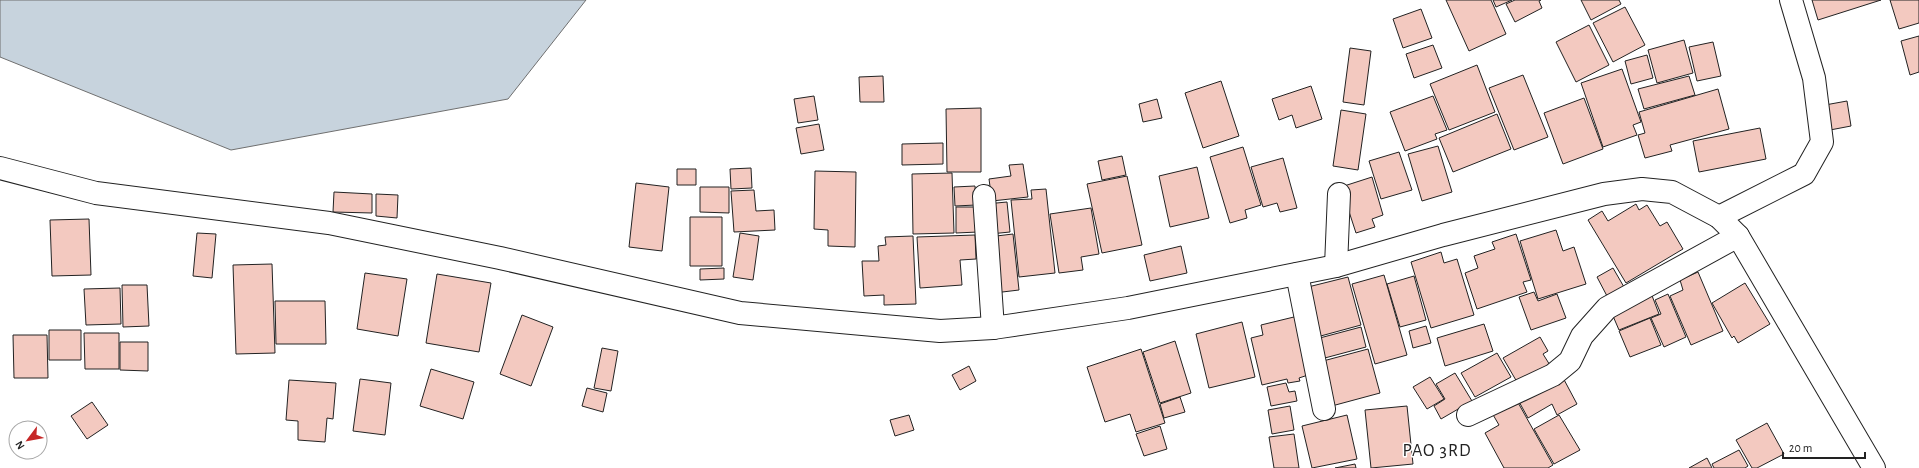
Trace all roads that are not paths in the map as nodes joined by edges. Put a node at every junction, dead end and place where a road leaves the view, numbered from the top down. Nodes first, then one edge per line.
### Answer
1 (1791, 0) edge
2 (0, 168) edge
3 (1339, 194) dead end
4 (984, 196) dead end
5 (1719, 218) junction
6 (1738, 236) junction
7 (1336, 266) junction
8 (1297, 274) junction
9 (993, 328) junction
10 (1324, 409) dead end
11 (1468, 415) dead end
12 (1874, 468) edge

1 - 5 street
2 - 9 street
3 - 7 street
4 - 9 street
5 - 6 street
5 - 7 street
6 - 11 street
6 - 12 street
7 - 8 street
8 - 9 street
8 - 10 street

